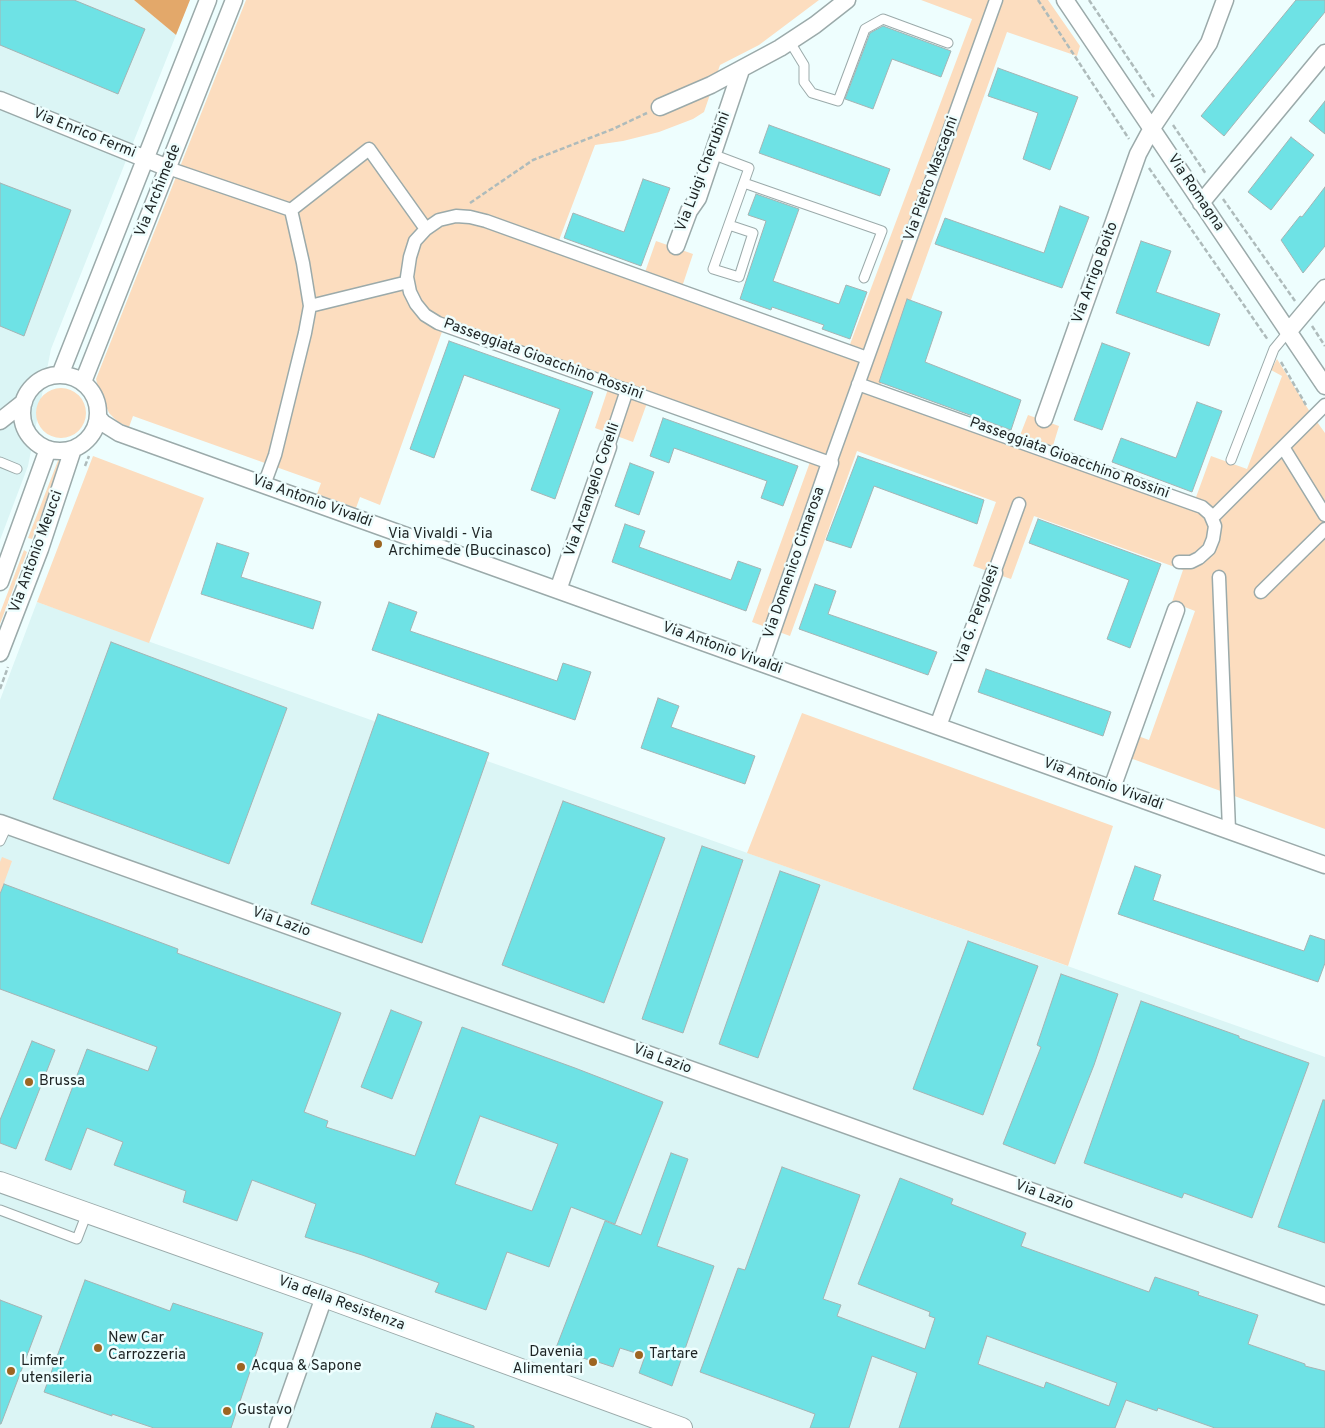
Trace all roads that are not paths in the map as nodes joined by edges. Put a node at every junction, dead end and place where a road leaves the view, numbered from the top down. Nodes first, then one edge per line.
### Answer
1 (208, 0) edge
2 (234, 0) edge
3 (847, 0) edge
4 (996, 0) edge
5 (1065, 0) edge
6 (1225, 0) edge
7 (790, 42) junction
8 (948, 43) dead end
9 (1325, 53) edge
10 (741, 70) junction
11 (0, 100) edge
12 (660, 108) road end
13 (1152, 128) junction
14 (712, 154) junction
15 (145, 159) junction
16 (168, 168) junction
17 (744, 183) junction
18 (1201, 203) junction
19 (291, 210) junction
20 (729, 225) junction
21 (426, 229) junction
22 (676, 246) dead end
23 (864, 278) dead end
24 (408, 282) junction
25 (1325, 288) edge
26 (310, 306) junction
27 (1288, 332) junction
28 (867, 358) junction
29 (60, 375) junction
30 (83, 382) junction
31 (858, 384) junction
32 (1325, 386) edge
33 (627, 390) junction
34 (24, 402) junction
35 (1325, 405) edge
36 (1044, 419) dead end
37 (0, 421) edge
38 (96, 424) junction
39 (0, 429) edge
40 (28, 434) junction
41 (608, 447) joint
42 (1283, 447) junction
43 (48, 449) junction
44 (73, 449) junction
45 (1231, 460) dead end
46 (0, 462) edge
47 (830, 463) junction
48 (17, 469) dead end
49 (264, 485) junction
50 (1019, 504) dead end
51 (1325, 516) edge
52 (1212, 518) junction
53 (1325, 529) edge
54 (1179, 562) dead end
55 (994, 573) joint
56 (1219, 577) dead end
57 (0, 582) edge
58 (558, 590) junction
59 (1261, 592) dead end
60 (1176, 610) dead end
61 (0, 653) edge
62 (761, 663) junction
63 (938, 726) junction
64 (1112, 788) junction
65 (3, 824) edge
66 (1229, 830) junction
67 (0, 841) edge
68 (1325, 864) edge
69 (0, 1182) edge
70 (0, 1210) edge
71 (87, 1213) junction
72 (1325, 1296) edge
73 (324, 1297) junction
74 (278, 1428) edge
75 (682, 1428) edge

1 - 15 street, Via Archimede
2 - 16 street, Via Archimede
3 - 7 street
4 - 28 street, Via Pietro Mascagni
5 - 13 street, Via Romagna
6 - 13 street, Via Arrigo Boito
7 - 8 lane
7 - 10 street
9 - 18 street
10 - 12 street
10 - 14 street, Via Luigi Cherubini
11 - 15 street, Via Enrico Fermi
13 - 18 street, Via Romagna
13 - 36 street, Via Arrigo Boito
14 - 17 lane
14 - 22 street, Via Luigi Cherubini
15 - 16 street, Via Enrico Fermi
15 - 29 street, Via Archimede
16 - 19 street
16 - 30 street, Via Archimede
17 - 20 lane
17 - 23 lane
18 - 27 street, Via Romagna
19 - 21 street
19 - 26 street
20 - 20 lane
21 - 24 street, Passeggiata Gioacchino Rossini
21 - 28 street, Passeggiata Gioacchino Rossini
24 - 26 street
24 - 33 street, Passeggiata Gioacchino Rossini
25 - 27 street
26 - 49 street
27 - 32 street, Via Romagna
27 - 45 lane
28 - 31 street
29 - 30 street
29 - 34 street
30 - 38 street
31 - 47 street
31 - 52 street, Passeggiata Gioacchino Rossini
33 - 41 street, Via Arcangelo Corelli
33 - 47 street, Passeggiata Gioacchino Rossini
34 - 37 street
34 - 40 street
35 - 42 street
38 - 44 street
38 - 49 street, Via Antonio Vivaldi
39 - 40 street
40 - 43 street
41 - 58 street, Via Arcangelo Corelli
42 - 51 street
42 - 52 street
43 - 44 street
43 - 57 street, Via Antonio Meucci
44 - 61 street, Via Antonio Meucci
46 - 48 lane
47 - 62 street, Via Domenico Cimarosa
49 - 58 street, Via Antonio Vivaldi
50 - 55 street, Via G. Pergolesi
52 - 54 street
53 - 59 street
55 - 63 street, Via G. Pergolesi
56 - 66 street
58 - 62 street, Via Antonio Vivaldi
60 - 64 street
62 - 63 street, Via Antonio Vivaldi
63 - 64 street, Via Antonio Vivaldi
64 - 66 street, Via Antonio Vivaldi
65 - 67 lane
65 - 72 street, Via Lazio
66 - 68 street, Via Antonio Vivaldi
69 - 71 street, Via della Resistenza
70 - 71 lane
71 - 73 street, Via della Resistenza
73 - 74 street
73 - 75 street, Via della Resistenza

